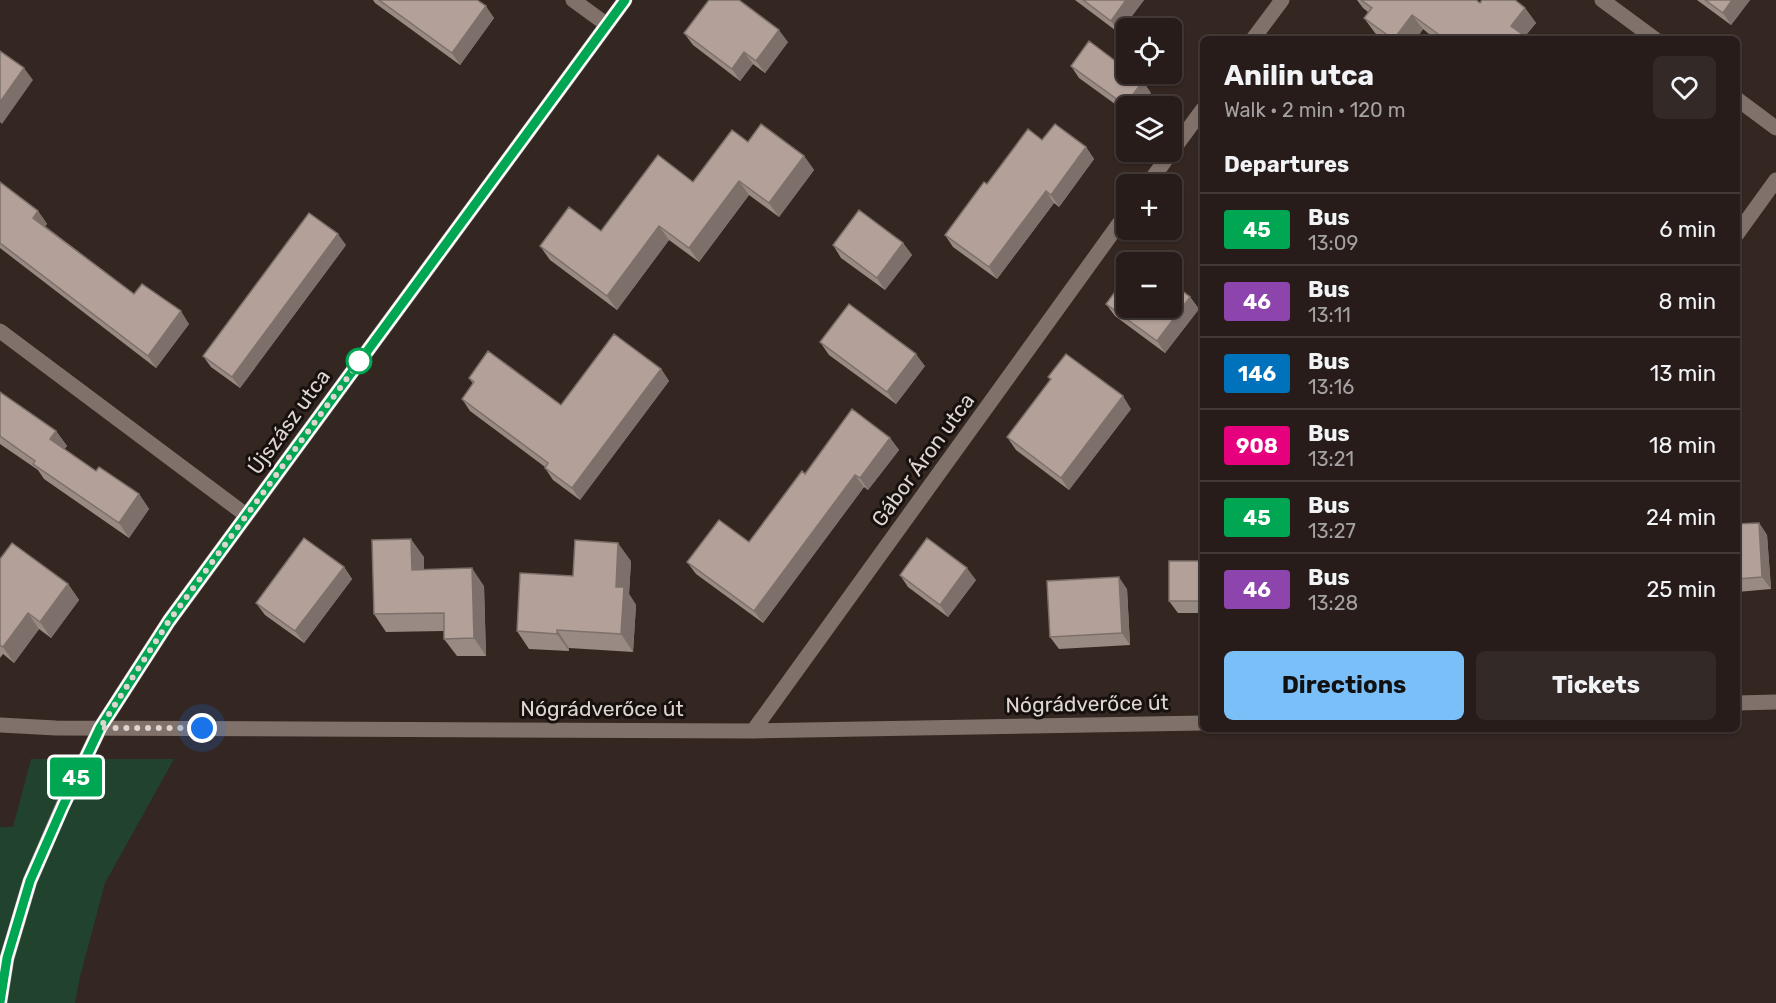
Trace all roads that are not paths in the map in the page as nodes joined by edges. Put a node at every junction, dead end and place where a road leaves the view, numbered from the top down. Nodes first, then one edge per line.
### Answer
1 (573, 0) edge
2 (625, 0) edge
3 (1282, 0) edge
4 (1602, 0) edge
5 (606, 24) junction
6 (1255, 36) edge
7 (1651, 36) edge
8 (1740, 101) edge
9 (1200, 113) edge
10 (1776, 128) edge
11 (1155, 174) edge
12 (1776, 180) edge
13 (1116, 228) edge
14 (1740, 230) edge
15 (0, 331) edge
16 (246, 515) junction
17 (1776, 702) edge
18 (1740, 704) edge
19 (1200, 723) edge
20 (0, 725) edge
21 (100, 728) junction
22 (753, 731) junction
23 (0, 1002) edge

1 - 5 street
2 - 5 street, Újszász utca
3 - 6 street
4 - 7 street
5 - 16 street, Újszász utca
8 - 10 street
9 - 11 street
12 - 14 street
13 - 22 street, Gábor Áron utca
15 - 16 street
16 - 21 street, Újszász utca
17 - 18 street
19 - 22 street, Nógrádverőce út
20 - 21 street, Nógrádverőce út
21 - 22 street, Nógrádverőce út
21 - 23 street, Újszász utca

